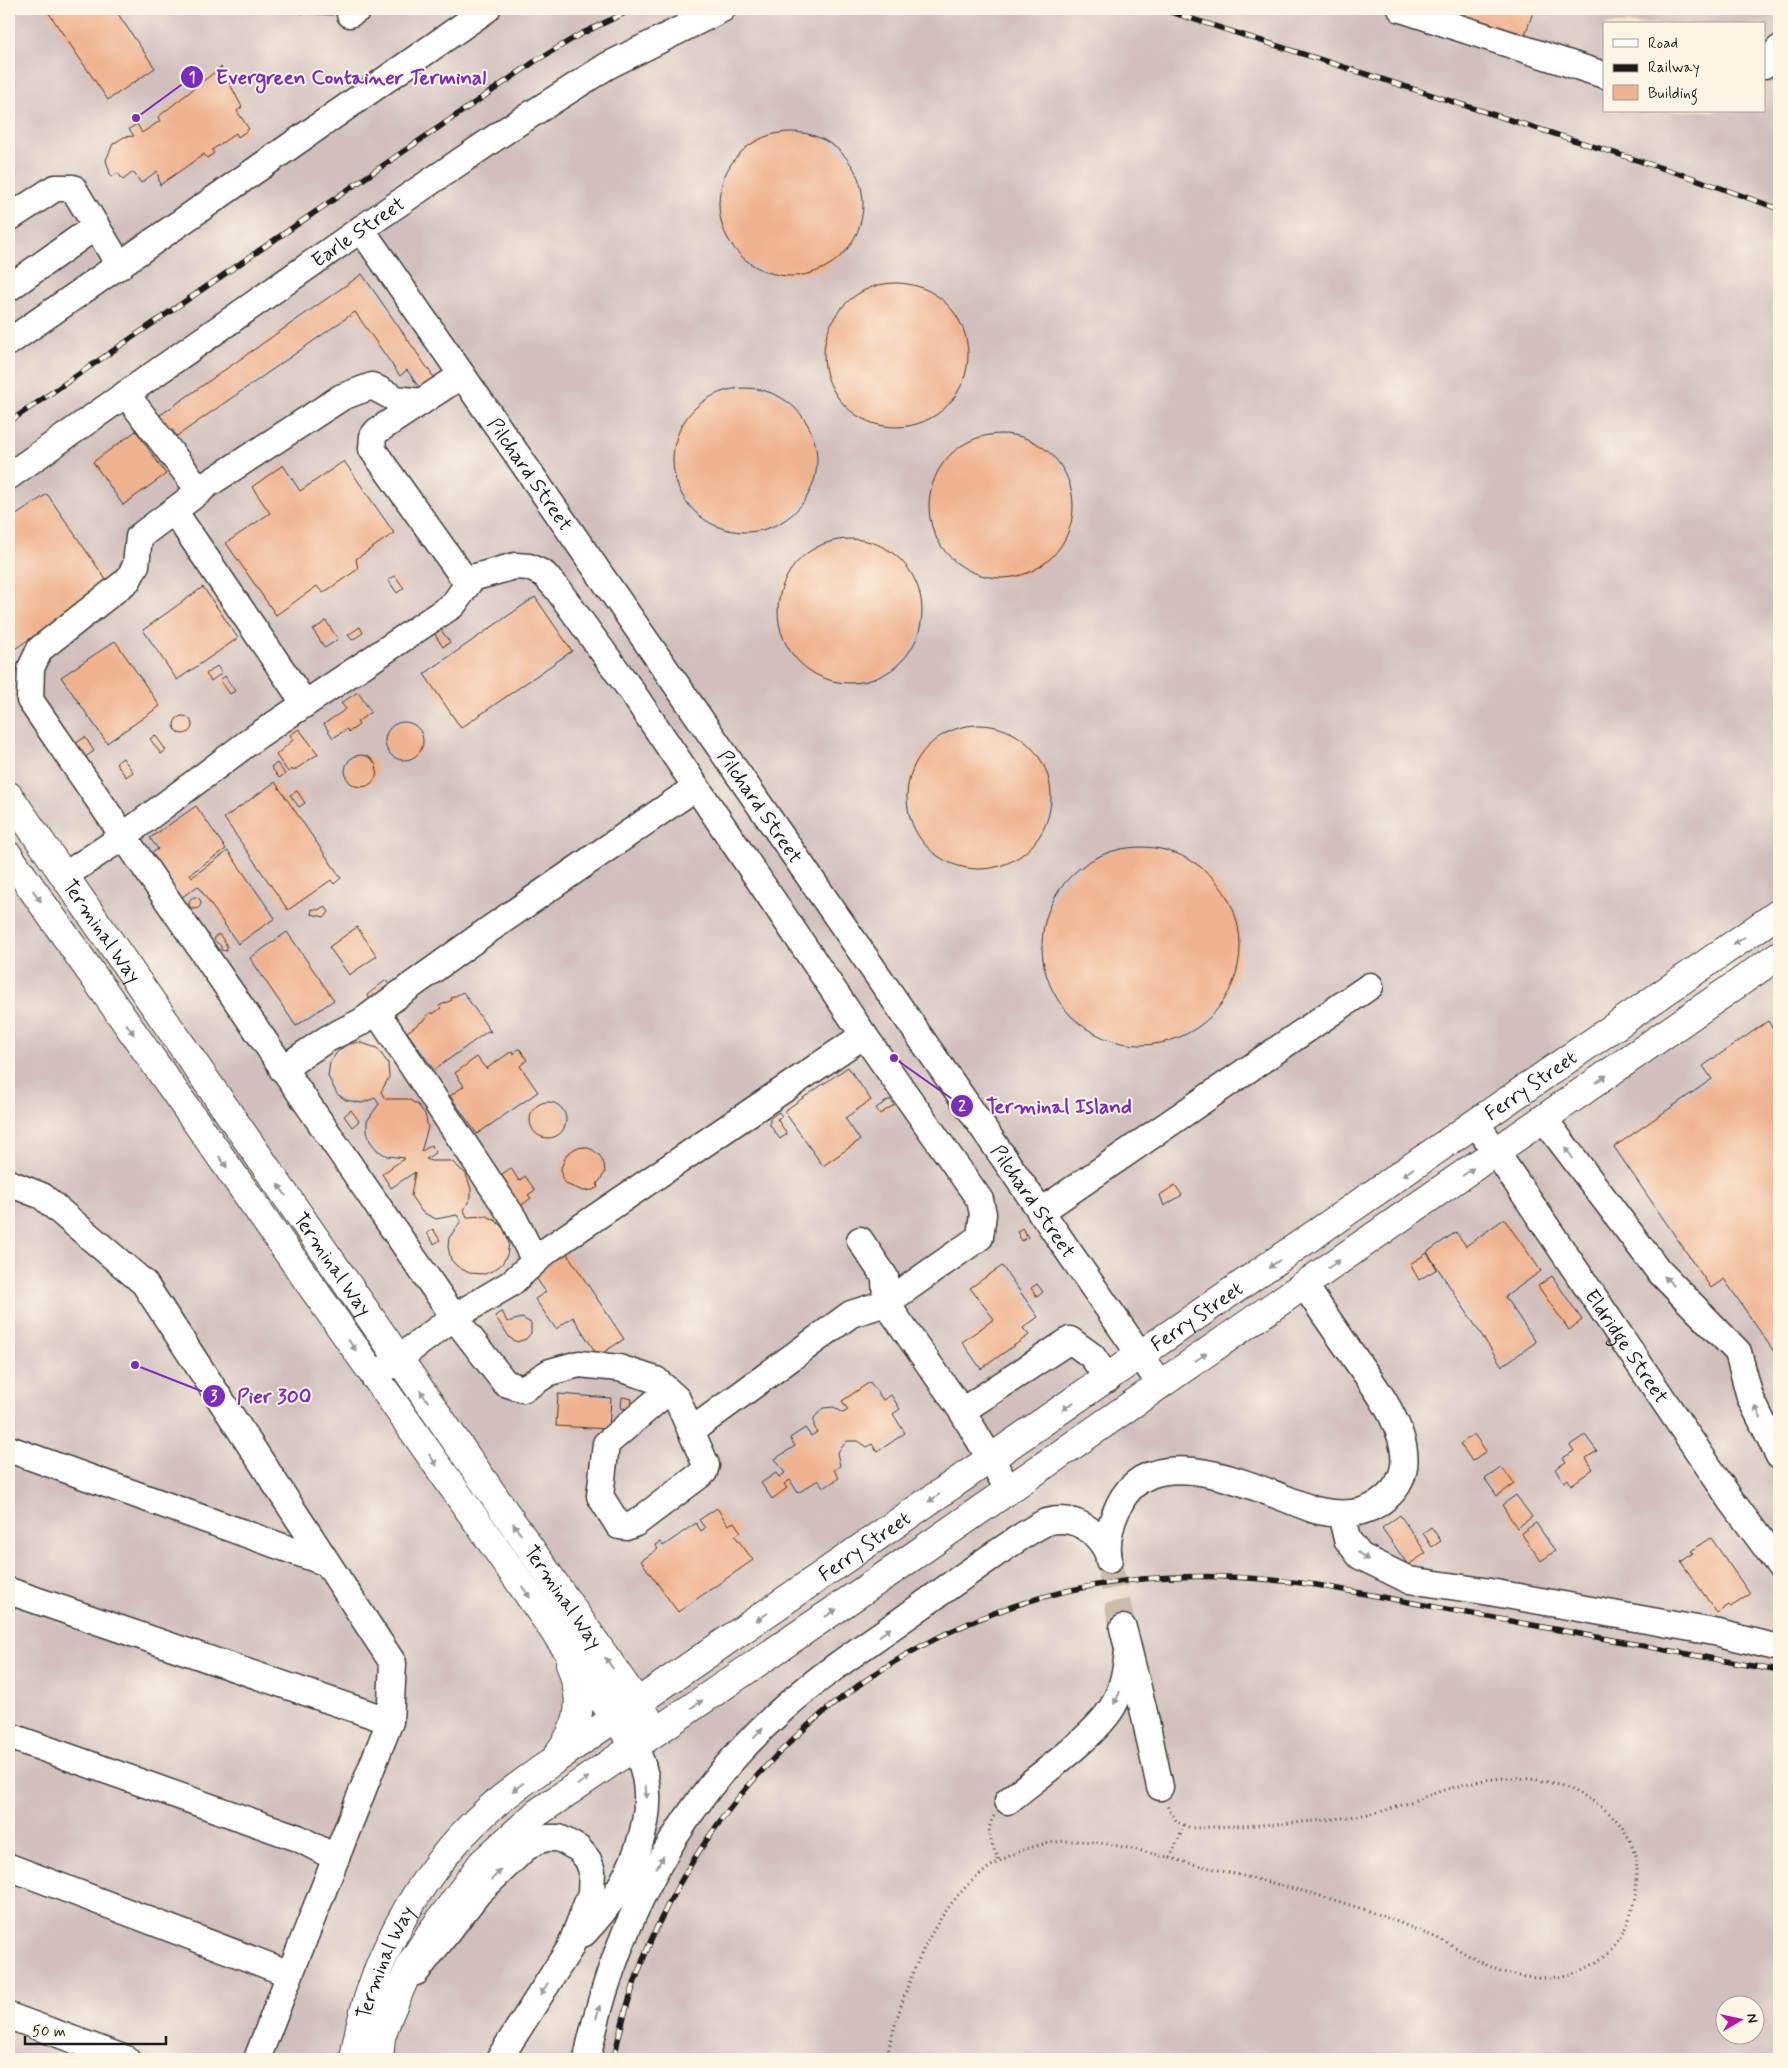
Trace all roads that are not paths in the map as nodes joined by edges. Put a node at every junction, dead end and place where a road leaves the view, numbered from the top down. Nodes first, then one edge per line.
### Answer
1 (487, 9) edge
2 (1401, 9) edge
3 (715, 10) edge
4 (1779, 49) edge
5 (1766, 63) edge
6 (1603, 75) edge
7 (9, 218) edge
8 (96, 226) junction
9 (361, 229) junction
10 (120, 266) junction
11 (9, 288) edge
12 (9, 342) edge
13 (462, 375) junction
14 (126, 394) junction
15 (421, 402) junction
16 (9, 476) edge
17 (200, 491) junction
18 (174, 511) junction
19 (472, 578) junction
20 (306, 704) junction
21 (696, 787) junction
22 (9, 796) edge
23 (123, 837) junction
24 (9, 856) edge
25 (64, 876) junction
26 (1779, 913) edge
27 (1779, 955) edge
28 (1370, 986) dead end
29 (376, 1011) junction
30 (864, 1035) junction
31 (282, 1069) junction
32 (1544, 1119) junction
33 (1477, 1124) junction
34 (1496, 1152) junction
35 (9, 1183) edge
36 (1040, 1212) junction
37 (860, 1240) dead end
38 (535, 1262) junction
39 (1304, 1285) junction
40 (886, 1302) junction
41 (454, 1318) junction
42 (1140, 1357) junction
43 (398, 1358) junction
44 (374, 1377) junction
45 (1108, 1379) junction
46 (1161, 1385) junction
47 (668, 1391) junction
48 (962, 1411) junction
49 (691, 1431) junction
50 (9, 1449) edge
51 (1779, 1456) edge
52 (990, 1459) junction
53 (1009, 1490) junction
54 (1341, 1514) junction
55 (327, 1563) junction
56 (1779, 1565) edge
57 (9, 1591) edge
58 (563, 1644) junction
59 (1779, 1648) edge
60 (637, 1702) junction
61 (615, 1718) junction
62 (390, 1722) junction
63 (9, 1736) edge
64 (645, 1738) junction
65 (551, 1763) junction
66 (1160, 1787) road end
67 (1008, 1801) road end
68 (336, 1858) junction
69 (9, 1866) edge
70 (570, 1948) junction
71 (290, 1974) junction
72 (398, 1994) junction
73 (9, 2016) edge
74 (126, 2059) edge
75 (257, 2059) edge
76 (354, 2059) edge
77 (379, 2059) edge
78 (499, 2059) edge
79 (587, 2059) edge

1 - 10 street
2 - 6 street
3 - 9 street, Earle Street
4 - 5 street
7 - 8 street
8 - 10 street
8 - 11 street
9 - 13 street, Pilchard Street
9 - 14 street, Earle Street
10 - 12 street
13 - 15 street
13 - 36 street, Pilchard Street
14 - 16 street, Earle Street
14 - 17 street
15 - 17 street
15 - 19 street
17 - 18 street
18 - 20 street
18 - 23 street
19 - 20 street
19 - 21 street
20 - 23 street
21 - 29 street
21 - 30 street
22 - 25 main road, Terminal Way
23 - 25 street
23 - 31 street
24 -> 44 main road, Terminal Way
43 -> 25 main road, Terminal Way
26 -> 33 main road, Ferry Street
32 -> 27 main road, Ferry Street
28 - 36 street
29 - 31 street
29 - 38 street
30 - 38 street
30 - 40 street
31 - 41 street
32 - 34 main road, Ferry Street
51 -> 32 street
33 - 34 street, Eldridge Street
33 -> 42 main road, Ferry Street
39 -> 34 main road, Ferry Street
34 - 56 street, Eldridge Street
35 - 55 street
36 - 42 street, Pilchard Street
37 - 40 street
38 - 41 street
46 -> 39 main road, Ferry Street
39 - 54 street
40 - 48 street
40 - 49 street
41 - 43 street
41 - 47 street
42 - 45 main road, Ferry Street
42 - 46 street, Pilchard Street
43 - 44 street
60 -> 43 main road, Terminal Way
44 -> 58 main road, Terminal Way
45 - 48 street
45 -> 52 main road, Ferry Street
46 - 53 main road, Ferry Street
47 - 49 street
47 - 49 street
48 - 52 street
50 - 55 street
52 - 53 street
52 -> 60 main road, Ferry Street
64 -> 53 main road, Ferry Street
54 -> 59 street
79 -> 54 street
55 - 62 street
57 - 62 street
58 - 61 main road, Terminal Way
58 - 65 main road
60 - 61 main road, Ferry Street
60 - 64 main road, Terminal Way
61 - 64 main road, Terminal Way
61 - 65 main road, Terminal Way
62 - 68 street
63 - 68 street
64 -> 70 street
72 -> 64 main road, Ferry Street
65 -> 76 main road, Terminal Way
66 -> 67 street
68 - 71 street
69 - 71 street
72 -> 70 street
70 -> 78 street
71 - 75 street
72 - 77 main road, Ferry Street
73 - 74 street

